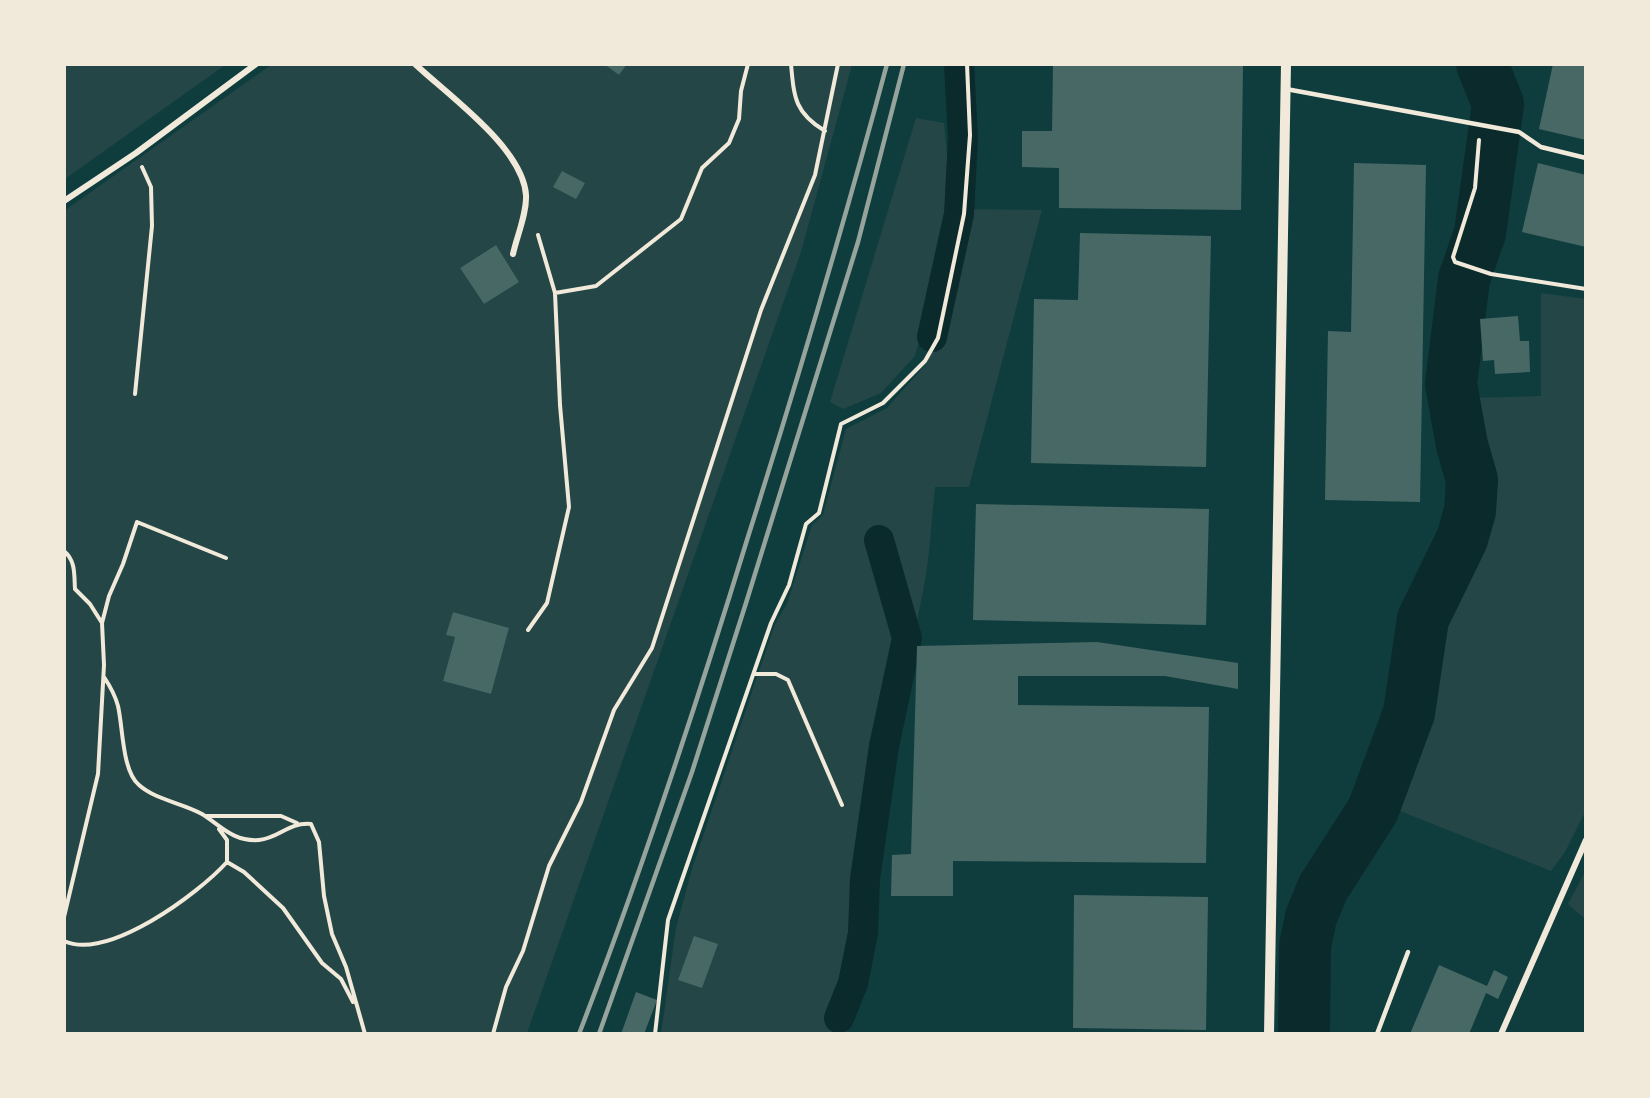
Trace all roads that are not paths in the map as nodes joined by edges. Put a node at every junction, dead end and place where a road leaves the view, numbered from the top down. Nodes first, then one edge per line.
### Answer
1 (256, 64) edge
2 (415, 64) edge
3 (1286, 64) edge
4 (1286, 89) junction
5 (1586, 158) edge
6 (64, 201) edge
7 (513, 254) dead end
8 (1586, 840) edge
9 (1408, 952) dead end
10 (1269, 1034) edge
11 (1377, 1034) edge
12 (1501, 1034) edge

1 - 6 street
2 - 7 street
3 - 4 street
4 - 5 lane
4 - 10 street
8 - 12 street
9 - 11 lane

